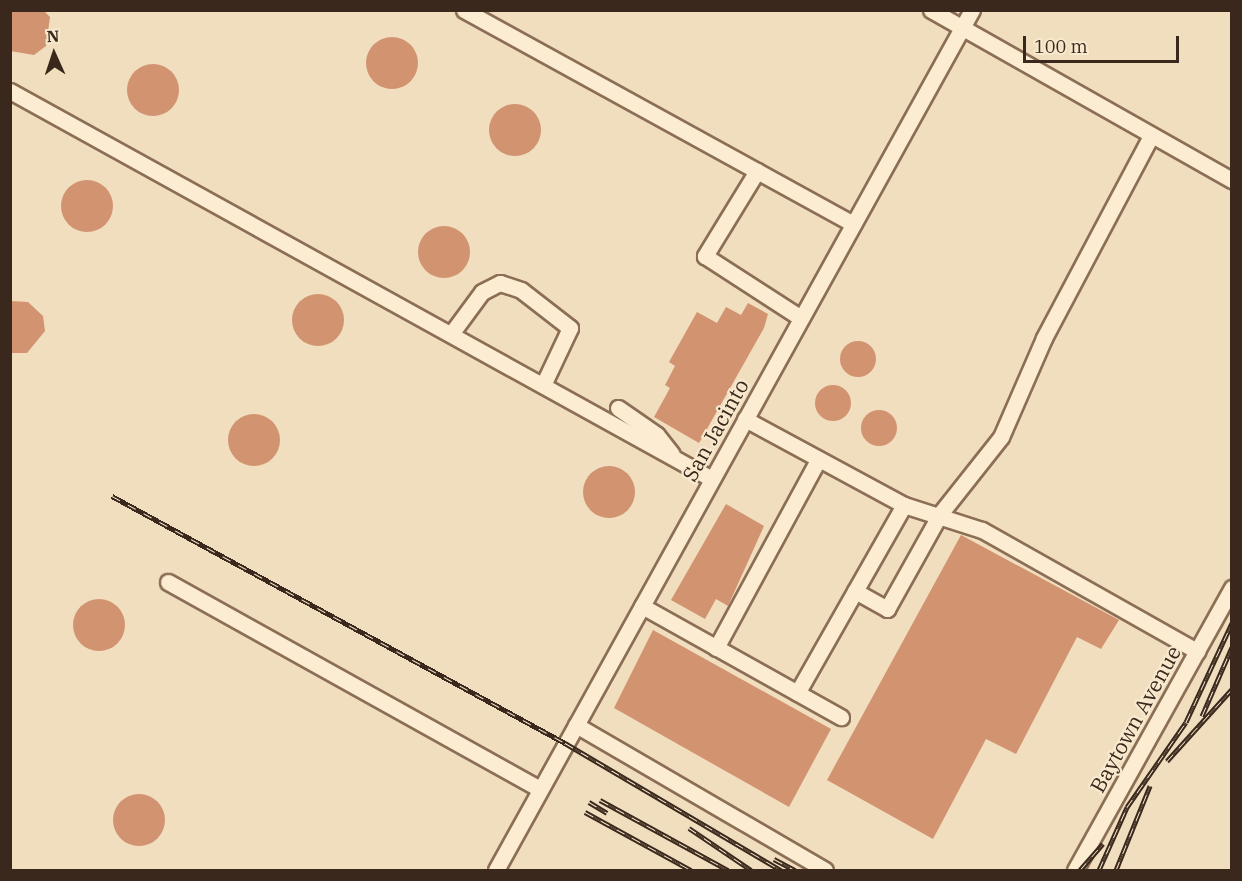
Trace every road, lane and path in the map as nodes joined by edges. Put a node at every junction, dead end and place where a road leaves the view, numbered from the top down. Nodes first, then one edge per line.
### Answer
1 (464, 10) edge
2 (931, 10) edge
3 (972, 10) edge
4 (960, 31) junction
5 (10, 91) edge
6 (1151, 136) junction
7 (757, 171) junction
8 (1232, 180) edge
9 (853, 224) junction
10 (801, 318) junction
11 (451, 334) junction
12 (543, 385) junction
13 (618, 408) dead end
14 (746, 419) junction
15 (676, 458) junction
16 (817, 462) junction
17 (712, 479) junction
18 (904, 505) junction
19 (940, 514) junction
20 (168, 582) dead end
21 (1232, 588) edge
22 (855, 591) junction
23 (642, 606) junction
24 (716, 648) junction
25 (1197, 651) junction
26 (797, 693) junction
27 (841, 717) dead end
28 (576, 725) junction
29 (540, 789) junction
30 (502, 868) edge
31 (825, 870) edge
32 (1075, 870) edge

1 - 7 street
2 - 4 street
3 - 4 street, San Jacinto
4 - 6 street
4 - 9 street, San Jacinto
5 - 11 street
6 - 8 street
6 - 19 street
7 - 9 street
7 - 10 street
9 - 10 street, San Jacinto
10 - 14 street, San Jacinto
11 - 12 street
11 - 12 street
12 - 15 street
13 - 15 street
14 - 16 street
14 - 17 street, San Jacinto
15 - 17 street
16 - 18 street
16 - 24 street
17 - 23 street, San Jacinto
18 - 19 street
18 - 22 street
19 - 22 street
19 - 25 street
20 - 29 street
21 - 25 street, Baytown Avenue
22 - 26 street
23 - 24 street
23 - 28 street, San Jacinto
24 - 26 street
25 - 32 street, Baytown Avenue
26 - 27 street
28 - 29 street, San Jacinto
28 - 31 street
29 - 30 street, San Jacinto

